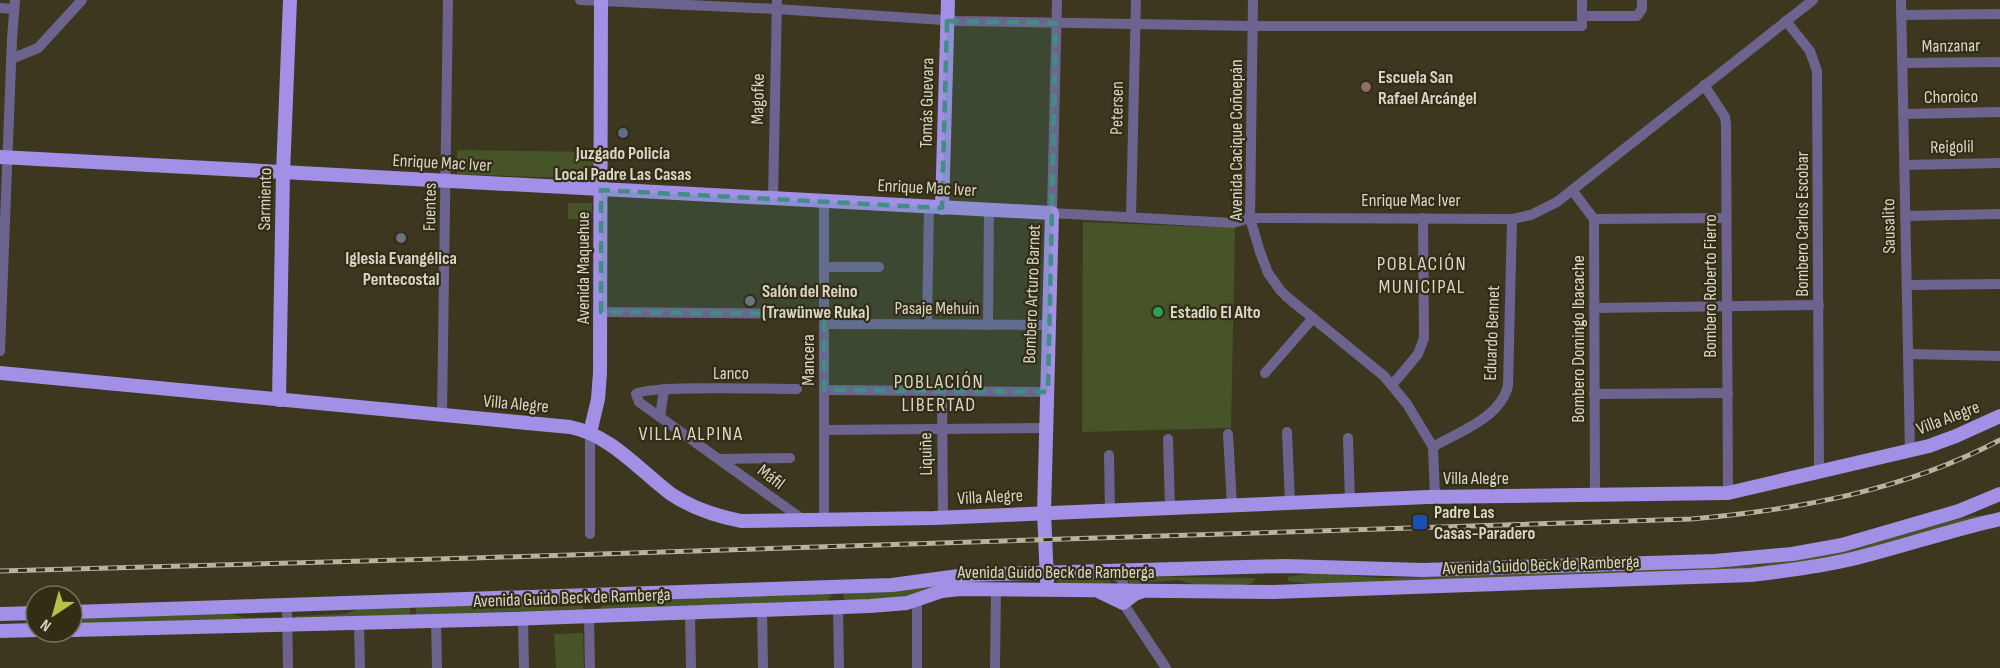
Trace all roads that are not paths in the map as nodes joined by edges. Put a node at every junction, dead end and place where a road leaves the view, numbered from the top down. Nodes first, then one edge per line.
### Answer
1 (82, 0) edge
2 (290, 0) edge
3 (448, 0) edge
4 (580, 0) edge
5 (948, 0) edge
6 (1057, 0) edge
7 (1136, 0) edge
8 (1253, 0) edge
9 (1582, 0) edge
10 (1813, 0) edge
11 (1901, 0) edge
12 (601, 1) edge
13 (14, 4) edge
14 (1642, 4) edge
15 (776, 5) edge
16 (0, 8) edge
17 (2000, 14) edge
18 (1901, 15) junction
19 (947, 21) junction
20 (1582, 21) junction
21 (1786, 21) junction
22 (1056, 23) junction
23 (1135, 24) junction
24 (1253, 26) junction
25 (11, 59) junction
26 (2000, 62) edge
27 (1902, 63) junction
28 (1704, 85) junction
29 (2000, 112) edge
30 (1903, 114) junction
31 (4, 158) edge
32 (2000, 163) edge
33 (1904, 165) junction
34 (283, 173) junction
35 (447, 181) junction
36 (601, 190) junction
37 (1572, 190) junction
38 (773, 199) junction
39 (824, 201) junction
40 (935, 207) junction
41 (988, 209) junction
42 (1052, 213) junction
43 (2000, 214) edge
44 (1905, 216) junction
45 (1131, 217) junction
46 (1250, 218) junction
47 (1423, 218) junction
48 (1726, 218) junction
49 (1512, 219) junction
50 (1594, 219) junction
51 (824, 267) junction
52 (879, 267) dead end
53 (2000, 284) edge
54 (1907, 285) junction
55 (1819, 305) junction
56 (1727, 306) junction
57 (1594, 308) junction
58 (601, 312) junction
59 (1313, 318) junction
60 (824, 319) junction
61 (927, 324) junction
62 (988, 325) junction
63 (1049, 325) junction
64 (0, 351) edge
65 (1908, 354) junction
66 (2000, 356) edge
67 (0, 373) edge
68 (1265, 373) dead end
69 (1393, 384) junction
70 (664, 389) junction
71 (797, 390) dead end
72 (824, 390) junction
73 (942, 391) junction
74 (1047, 392) junction
75 (1728, 393) junction
76 (636, 394) joint
77 (1594, 394) junction
78 (279, 400) junction
79 (442, 415) junction
80 (2000, 416) edge
81 (660, 417) junction
82 (1047, 428) junction
83 (942, 429) junction
84 (824, 430) junction
85 (1287, 432) dead end
86 (590, 433) junction
87 (1228, 434) dead end
88 (1348, 438) dead end
89 (1168, 439) dead end
90 (1433, 447) junction
91 (1910, 451) junction
92 (1109, 455) dead end
93 (790, 458) dead end
94 (719, 459) junction
95 (1819, 470) junction
96 (1728, 493) junction
97 (2000, 494) edge
98 (1595, 496) junction
99 (1435, 497) junction
100 (1350, 500) junction
101 (1290, 503) junction
102 (1232, 505) junction
103 (1170, 508) junction
104 (1110, 510) junction
105 (1959, 511) junction
106 (1044, 512) junction
107 (2000, 512) edge
108 (943, 517) junction
109 (802, 519) junction
110 (824, 519) junction
111 (2000, 519) edge
112 (590, 534) dead end
113 (1273, 566) junction
114 (1110, 572) junction
115 (1047, 574) junction
116 (837, 587) junction
117 (996, 588) junction
118 (1048, 589) junction
119 (1274, 592) junction
120 (588, 595) junction
121 (1124, 596) junction
122 (917, 600) junction
123 (287, 605) junction
124 (838, 606) junction
125 (762, 609) junction
126 (84, 612) edge
127 (690, 612) junction
128 (24, 613) edge
129 (0, 614) edge
130 (588, 616) junction
131 (523, 618) junction
132 (436, 620) junction
133 (359, 622) junction
134 (287, 624) junction
135 (24, 630) edge
136 (84, 630) edge
137 (1, 631) edge
138 (288, 668) edge
139 (360, 668) edge
140 (437, 668) edge
141 (524, 668) edge
142 (590, 668) edge
143 (691, 668) edge
144 (763, 668) edge
145 (839, 668) edge
146 (917, 668) edge
147 (995, 668) edge
148 (1166, 668) edge

1 - 25 street
2 - 34 main road, Sarmiento
3 - 35 street, Fuentes
4 - 12 street
5 - 19 main road, Tomás Guevara
6 - 22 street, Bombero Arturo Barnet
7 - 23 street, Petersen
8 - 24 street, Avenida Cacique Coñoepán
9 - 20 street
10 - 21 street
11 - 18 street, Sausalito
12 - 15 street
12 - 36 main road, Avenida Maquehue
13 - 16 street
13 - 25 street
14 - 20 street
15 - 19 street
15 - 38 street, Magofke
17 - 18 street
18 - 27 street, Sausalito
19 - 22 street
19 - 40 main road, Tomás Guevara
20 - 24 street
21 - 28 street, Enrique Mac Iver
21 - 55 street, Bombero Carlos Escobar
22 - 23 street
22 - 42 street, Bombero Arturo Barnet
23 - 24 street
23 - 45 street, Petersen
24 - 46 street, Avenida Cacique Coñoepán
25 - 31 street
26 - 27 street, Manzanar
27 - 30 street, Sausalito
28 - 37 street, Enrique Mac Iver
28 - 48 street, Bombero Roberto Fierro
29 - 30 street, Choroico
30 - 33 street, Sausalito
31 - 34 main road, Enrique Mac Iver
31 - 64 street
32 - 33 street, Reigolil
33 - 44 street, Sausalito
34 - 35 main road, Enrique Mac Iver
34 - 78 main road, Sarmiento
35 - 36 main road, Enrique Mac Iver
35 - 79 street, Fuentes
36 - 38 main road, Enrique Mac Iver
36 - 58 main road, Avenida Maquehue
37 - 49 street, Enrique Mac Iver
37 - 50 street
38 - 39 main road, Enrique Mac Iver
39 - 40 main road, Enrique Mac Iver
39 - 51 street, Mancera
40 - 41 main road, Enrique Mac Iver
40 - 61 street
41 - 42 main road, Enrique Mac Iver
41 - 62 street
42 - 45 street, Enrique Mac Iver
42 - 63 main road, Bombero Arturo Barnet
43 - 44 street
44 - 54 street, Sausalito
45 - 46 street, Enrique Mac Iver
46 - 47 street, Enrique Mac Iver
46 - 59 street, Avenida Cacique Coñoepán
47 - 49 street, Enrique Mac Iver
47 - 69 street
48 - 50 street
48 - 56 street, Bombero Roberto Fierro
49 - 90 street, Eduardo Bennet
50 - 57 street, Bombero Domingo Ibacache
51 - 52 street
51 - 60 street, Mancera
53 - 54 street
54 - 65 street, Sausalito
55 - 56 street
55 - 95 street, Bombero Carlos Escobar
56 - 57 street
56 - 75 street, Bombero Roberto Fierro
57 - 77 street, Bombero Domingo Ibacache
58 - 60 street, Pasaje Mehuín
58 - 86 main road, Avenida Maquehue
59 - 68 street
59 - 69 street, Avenida Cacique Coñoepán
60 - 61 street, Pasaje Mehuín
60 - 72 street, Mancera
61 - 62 street, Pasaje Mehuín
62 - 63 street, Pasaje Mehuín
63 - 74 main road, Bombero Arturo Barnet
65 - 66 street
65 - 91 street, Sausalito
67 - 78 main road, Villa Alegre
69 - 90 street, Avenida Cacique Coñoepán
70 - 71 street, Lanco
70 - 76 street, Lanco
70 - 81 street
72 - 73 street
72 - 84 street, Mancera
73 - 74 street
73 - 83 street, Liquiñe
74 - 82 main road, Bombero Arturo Barnet
75 - 77 street
75 - 96 street, Bombero Roberto Fierro
76 - 81 street, Máfil
77 - 98 street, Bombero Domingo Ibacache
78 - 79 main road, Villa Alegre
79 - 86 main road, Villa Alegre
80 - 91 main road, Villa Alegre
81 - 94 street, Máfil
82 - 83 street
82 - 106 main road, Bombero Arturo Barnet
83 - 84 street
83 - 108 street, Liquiñe
84 - 110 street, Mancera
85 - 101 street
86 - 109 main road, Villa Alegre
86 - 112 street, Avenida Maquehue
87 - 102 street
88 - 100 street
89 - 103 street
90 - 99 street, Avenida Cacique Coñoepán
91 - 95 main road, Villa Alegre
92 - 104 street
93 - 94 street
94 - 109 street, Máfil
95 - 96 main road, Villa Alegre
96 - 98 main road, Villa Alegre
97 - 105 main road, Avenida Guido Beck de Ramberga
98 - 99 main road, Villa Alegre
99 - 100 main road, Villa Alegre
100 - 101 main road, Villa Alegre
101 - 102 main road, Villa Alegre
102 - 103 main road, Villa Alegre
103 - 104 main road, Villa Alegre
104 - 106 main road, Villa Alegre
105 - 107 main road, Avenida Guido Beck de Ramberga
105 - 113 main road, Avenida Guido Beck de Ramberga
106 - 108 main road, Villa Alegre
106 - 115 main road, Bombero Arturo Barnet
108 - 110 main road, Villa Alegre
109 - 110 main road, Villa Alegre
111 - 119 main road, Avenida Guido Beck de Ramberga
113 - 114 main road, Avenida Guido Beck de Ramberga
113 - 119 main road
114 - 115 main road, Avenida Guido Beck de Ramberga
114 - 121 street
115 - 116 main road, Avenida Guido Beck de Ramberga
115 - 118 main road, Bombero Arturo Barnet
116 - 120 main road, Avenida Guido Beck de Ramberga
116 - 124 main road
117 - 118 main road, Avenida Guido Beck de Ramberga
117 - 122 main road, Avenida Guido Beck de Ramberga
117 - 147 street
118 - 121 main road, Avenida Guido Beck de Ramberga
119 - 121 main road, Avenida Guido Beck de Ramberga
120 - 123 main road, Avenida Guido Beck de Ramberga
120 - 130 main road
121 - 148 street
122 - 124 main road, Avenida Guido Beck de Ramberga
122 - 146 street
123 - 126 main road, Avenida Guido Beck de Ramberga
123 - 134 street
124 - 125 main road, Avenida Guido Beck de Ramberga
124 - 145 street
125 - 127 main road, Avenida Guido Beck de Ramberga
125 - 144 street
127 - 130 main road, Avenida Guido Beck de Ramberga
127 - 143 street
128 - 129 main road
130 - 131 main road, Avenida Guido Beck de Ramberga
130 - 142 street
131 - 132 main road, Avenida Guido Beck de Ramberga
131 - 141 street
132 - 133 main road, Avenida Guido Beck de Ramberga
132 - 140 street
133 - 134 main road, Avenida Guido Beck de Ramberga
133 - 139 street
134 - 136 main road, Avenida Guido Beck de Ramberga
134 - 138 street
135 - 137 main road

